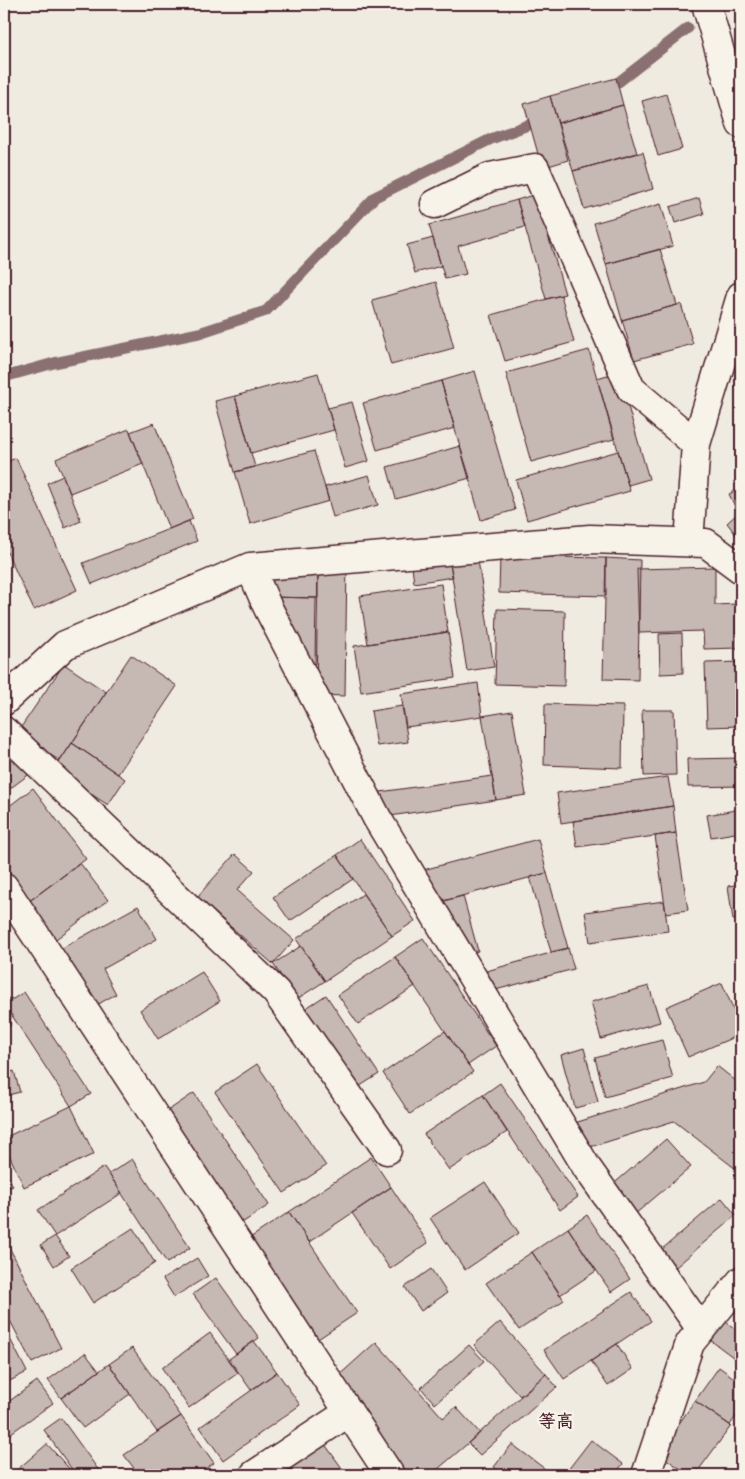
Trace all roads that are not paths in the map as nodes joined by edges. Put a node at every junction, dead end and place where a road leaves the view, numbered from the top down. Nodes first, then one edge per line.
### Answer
1 (706, 4) edge
2 (741, 124) edge
3 (435, 204) dead end
4 (741, 296) edge
5 (696, 444) junction
6 (688, 542) junction
7 (250, 567) junction
8 (741, 569) edge
9 (4, 701) edge
10 (4, 731) edge
11 (4, 887) edge
12 (387, 1150) dead end
13 (741, 1281) edge
14 (701, 1330) junction
15 (348, 1412) junction
16 (254, 1475) edge
17 (390, 1475) edge
18 (646, 1475) edge

1 - 2 street
3 - 5 street
4 - 5 street
5 - 6 street
6 - 7 street
6 - 8 street
7 - 9 street
7 - 14 street
10 - 12 street
11 - 15 street
13 - 14 street
14 - 18 street
15 - 16 street
15 - 17 street

